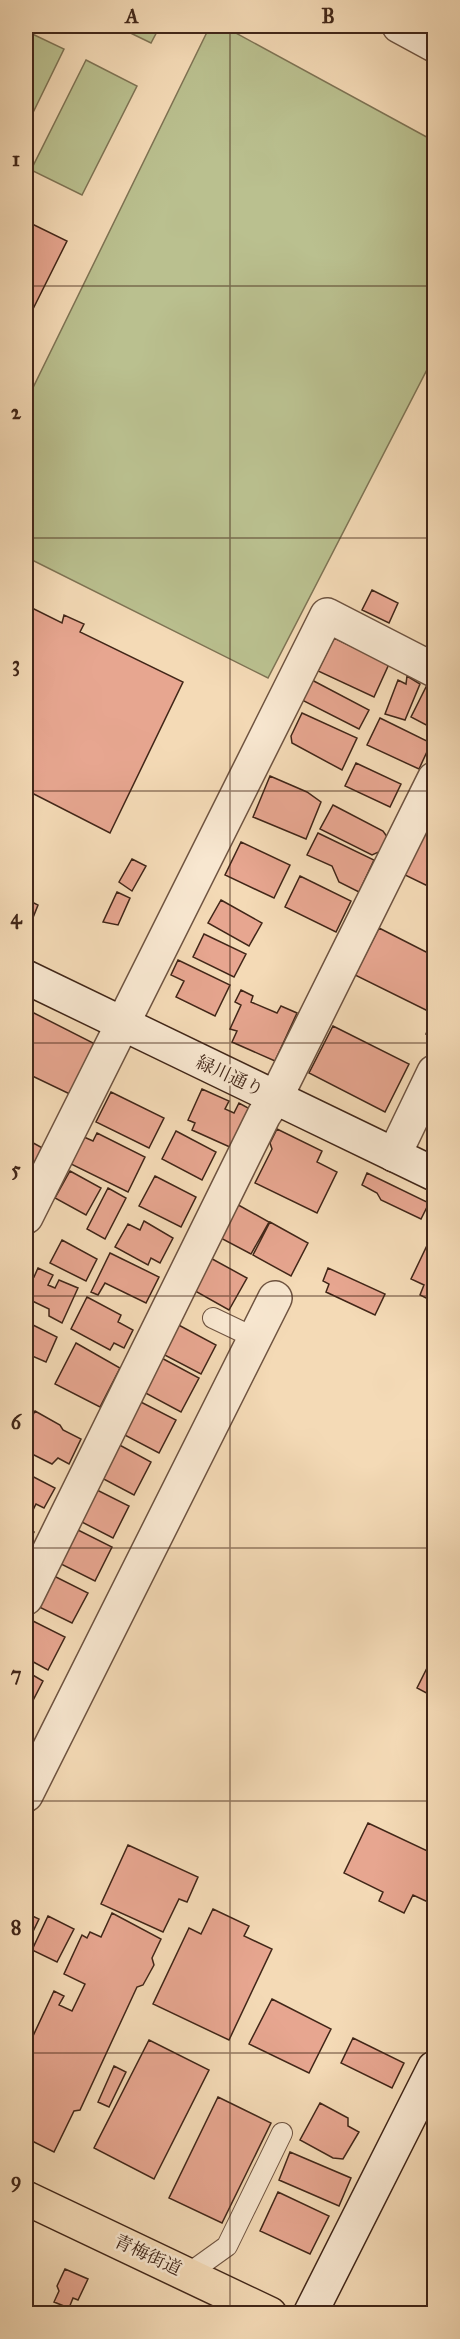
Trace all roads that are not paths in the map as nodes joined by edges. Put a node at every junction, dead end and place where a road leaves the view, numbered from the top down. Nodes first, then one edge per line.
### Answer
1 (402, 26) edge
2 (435, 45) edge
3 (435, 670) edge
4 (435, 779) edge
5 (26, 977) edge
6 (122, 1024) junction
7 (435, 1072) edge
8 (276, 1097) junction
9 (394, 1155) junction
10 (435, 1174) edge
11 (26, 1217) edge
12 (275, 1298) dead end
13 (213, 1318) dead end
14 (255, 1338) junction
15 (26, 1598) edge
16 (26, 1796) edge
17 (435, 2068) edge
18 (282, 2133) dead end
19 (26, 2198) edge
20 (189, 2274) junction
21 (265, 2312) edge
22 (310, 2313) edge

1 - 2 street
3 - 6 street
4 - 8 street
5 - 6 street, 緑川通り
6 - 8 street, 緑川通り
6 - 11 street
7 - 9 street
8 - 9 street, 緑川通り
8 - 15 street
9 - 10 street, 緑川通り
12 - 14 street
13 - 14 lane
14 - 16 street
17 - 22 street
18 - 20 lane
19 - 20 main road, 青梅街道
20 - 21 main road, 青梅街道

